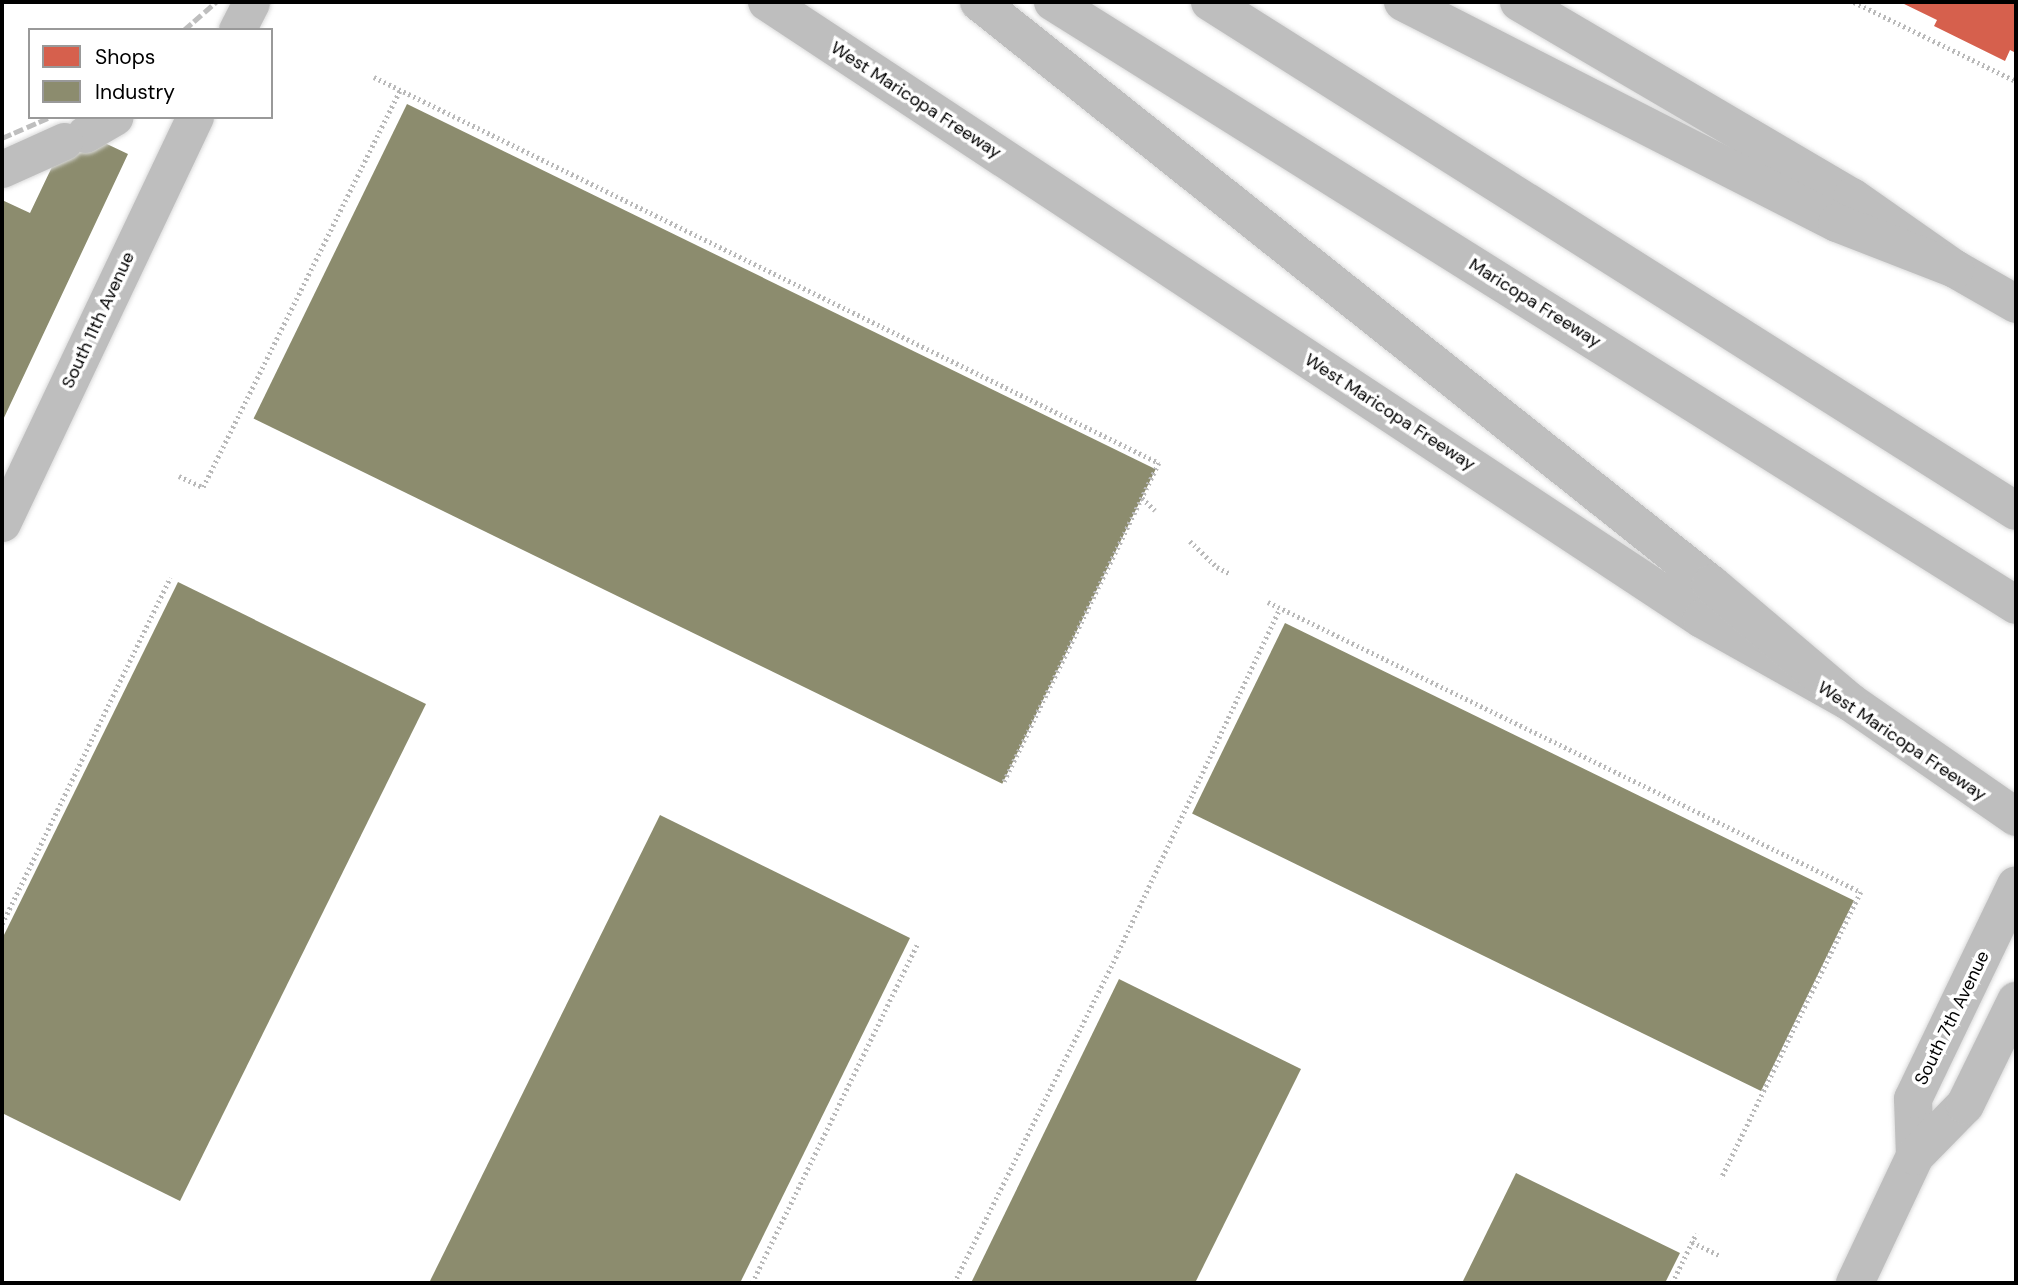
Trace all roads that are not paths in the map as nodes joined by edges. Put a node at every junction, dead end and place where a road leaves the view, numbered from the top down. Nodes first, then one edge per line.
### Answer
1 (766, 2) edge
2 (979, 2) edge
3 (1053, 2) edge
4 (1210, 2) edge
5 (1403, 2) edge
6 (1519, 2) edge
7 (184, 121) edge
8 (88, 131) edge
9 (2, 169) edge
10 (1955, 269) junction
11 (2016, 304) edge
12 (2016, 511) edge
13 (2, 523) edge
14 (2016, 605) edge
15 (1850, 702) junction
16 (2016, 817) edge
17 (2016, 885) edge
18 (2016, 1001) edge
19 (1915, 1156) junction
20 (1854, 1283) edge

1 - 15 main road, West Maricopa Freeway
2 - 15 main road
3 - 14 main road, Maricopa Freeway
4 - 12 main road
5 - 10 main road
6 - 10 main road
7 - 13 street, South 11th Avenue
8 - 9 street
10 - 11 main road
15 - 16 main road, West Maricopa Freeway
17 - 19 main road, South 7th Avenue
18 - 19 main road, South 7th Avenue
19 - 20 main road, South 7th Avenue

